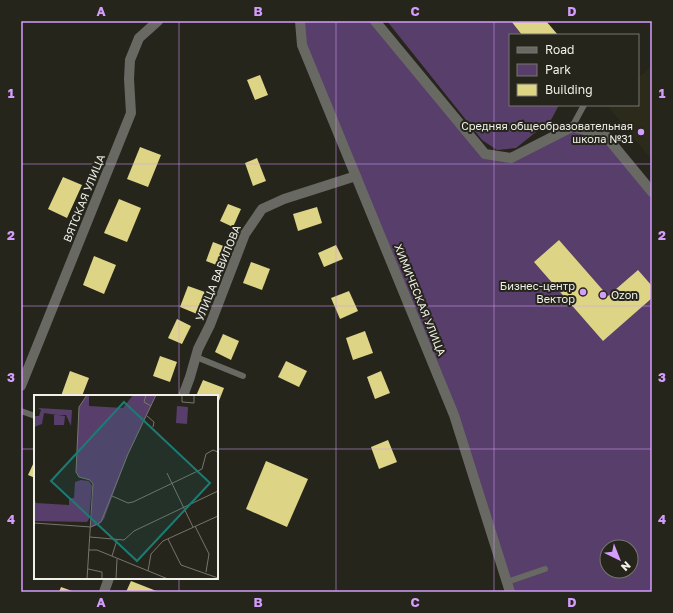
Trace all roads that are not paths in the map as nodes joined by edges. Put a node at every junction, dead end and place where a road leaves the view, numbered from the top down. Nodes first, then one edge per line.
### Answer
1 (158, 21) edge
2 (300, 21) edge
3 (375, 21) edge
4 (583, 106) edge
5 (572, 127) junction
6 (356, 176) junction
7 (652, 192) edge
8 (196, 357) junction
9 (243, 376) dead end
10 (21, 386) edge
11 (183, 395) edge
12 (21, 411) edge
13 (34, 416) edge
14 (545, 569) dead end
15 (109, 579) edge
16 (507, 582) junction
17 (104, 592) edge
18 (510, 592) edge

1 - 10 street, ВЯТСКАЯ УЛИЦА
2 - 6 street, ХИМИЧЕСКАЯ УЛИЦА
3 - 5 street
4 - 5 lane
5 - 7 street
6 - 8 street, УЛИЦА ВАВИЛОВА
6 - 16 street, ХИМИЧЕСКАЯ УЛИЦА
8 - 9 lane
8 - 11 street, УЛИЦА ВАВИЛОВА
12 - 13 lane
14 - 16 lane
15 - 17 street
16 - 18 street, ХИМИЧЕСКАЯ УЛИЦА

